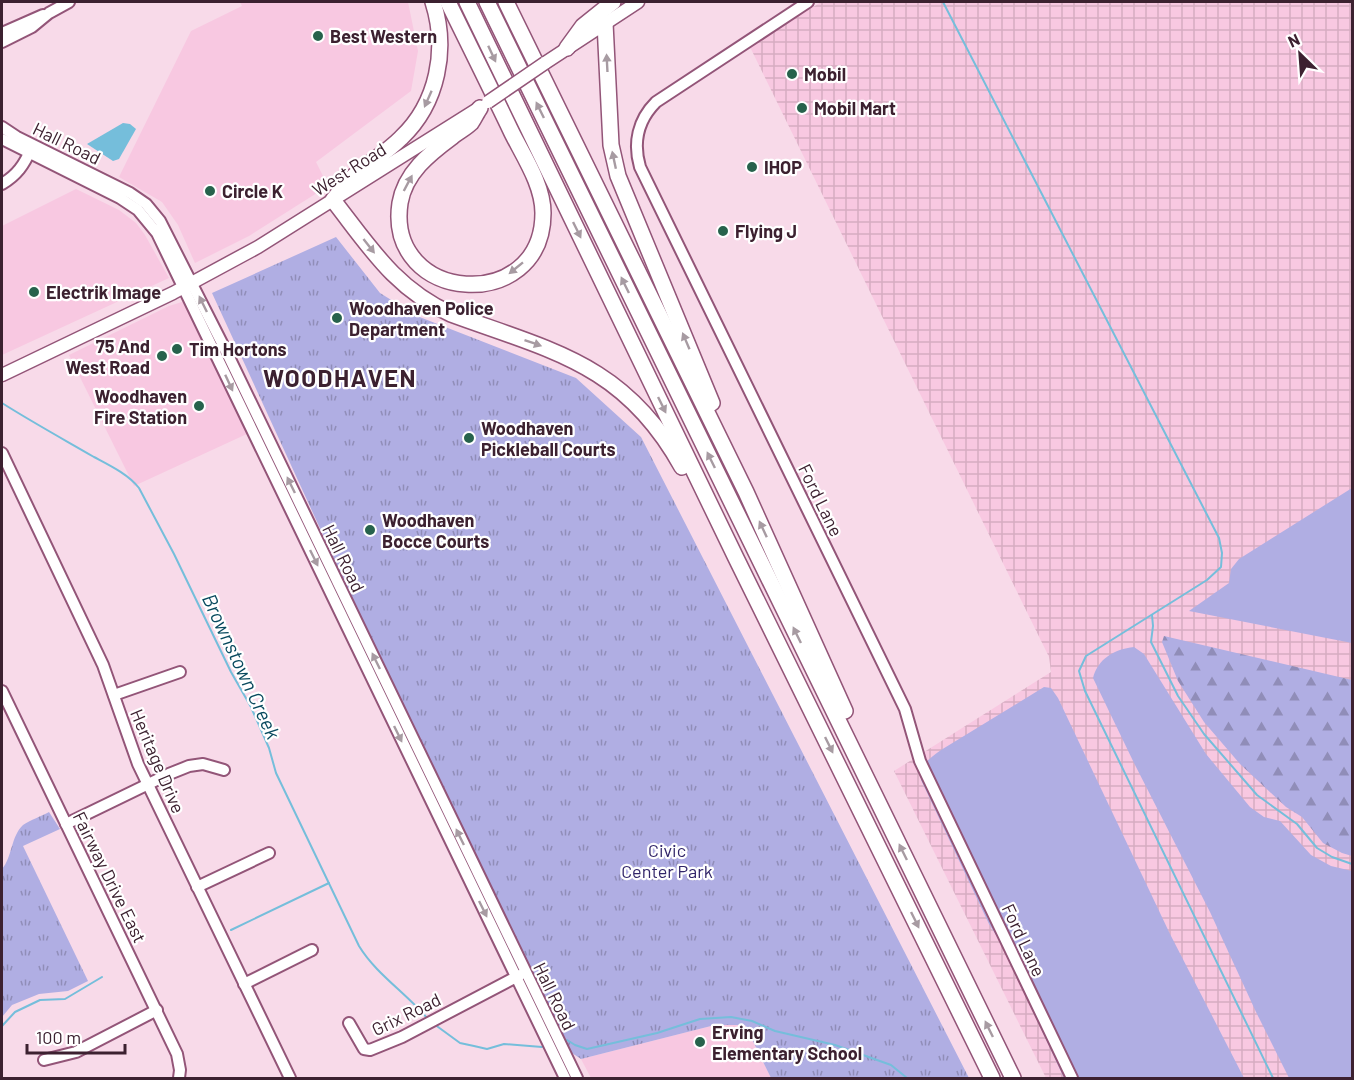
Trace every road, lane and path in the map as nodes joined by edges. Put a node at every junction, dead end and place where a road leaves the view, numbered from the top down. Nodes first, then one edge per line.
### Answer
1 (69, 2) edge
2 (433, 2) edge
3 (448, 2) edge
4 (466, 2) edge
5 (487, 2) edge
6 (506, 2) edge
7 (613, 2) edge
8 (638, 2) edge
9 (808, 2) edge
10 (49, 13) junction
11 (605, 23) junction
12 (2, 33) edge
13 (2, 42) edge
14 (567, 48) junction
15 (484, 105) junction
16 (2, 127) edge
17 (2, 139) edge
18 (31, 149) junction
19 (2, 184) edge
20 (333, 200) junction
21 (188, 285) junction
22 (2, 375) edge
23 (2, 453) edge
24 (746, 492) junction
25 (734, 554) junction
26 (180, 672) dead end
27 (2, 692) edge
28 (114, 694) junction
29 (224, 770) dead end
30 (147, 784) junction
31 (878, 801) junction
32 (66, 824) junction
33 (269, 854) dead end
34 (197, 887) junction
35 (312, 950) dead end
36 (521, 975) junction
37 (244, 984) junction
38 (157, 1010) junction
39 (349, 1023) dead end
40 (44, 1060) dead end
41 (179, 1078) edge
42 (290, 1078) edge
43 (565, 1078) edge
44 (577, 1078) edge
45 (992, 1078) edge
46 (1013, 1078) edge
47 (1072, 1078) edge

1 - 10 street
2 -> 20 highway
3 -> 15 highway
4 -> 25 highway
31 -> 5 highway
6 - 24 highway
7 - 14 highway
8 - 11 main road, West Road
9 - 47 street, Ford Lane
10 - 12 street
10 - 13 street
11 - 14 main road, West Road
24 -> 11 highway
14 - 15 main road, West Road, bridge
15 - 20 main road, West Road
16 - 18 street, Hall Road
17 - 18 street, Hall Road
18 - 19 street
18 - 21 street, Hall Road
20 - 21 main road, West Road
20 -> 25 highway
21 - 22 main road, West Road
21 - 36 street, Hall Road
23 - 28 street, Heritage Drive
31 -> 24 highway
25 -> 45 highway
26 - 28 street
27 - 32 street, Fairway Drive East
28 - 30 street, Heritage Drive
29 - 30 street
30 - 32 street
30 - 34 street, Heritage Drive
46 -> 31 highway
32 - 38 street, Fairway Drive East
33 - 34 street
34 - 37 street, Heritage Drive
35 - 37 street
36 - 39 street, Grix Road
36 - 43 street, Hall Road
36 - 44 street, Hall Road
37 - 42 street, Heritage Drive
38 - 40 street
38 - 41 street, Fairway Drive East

